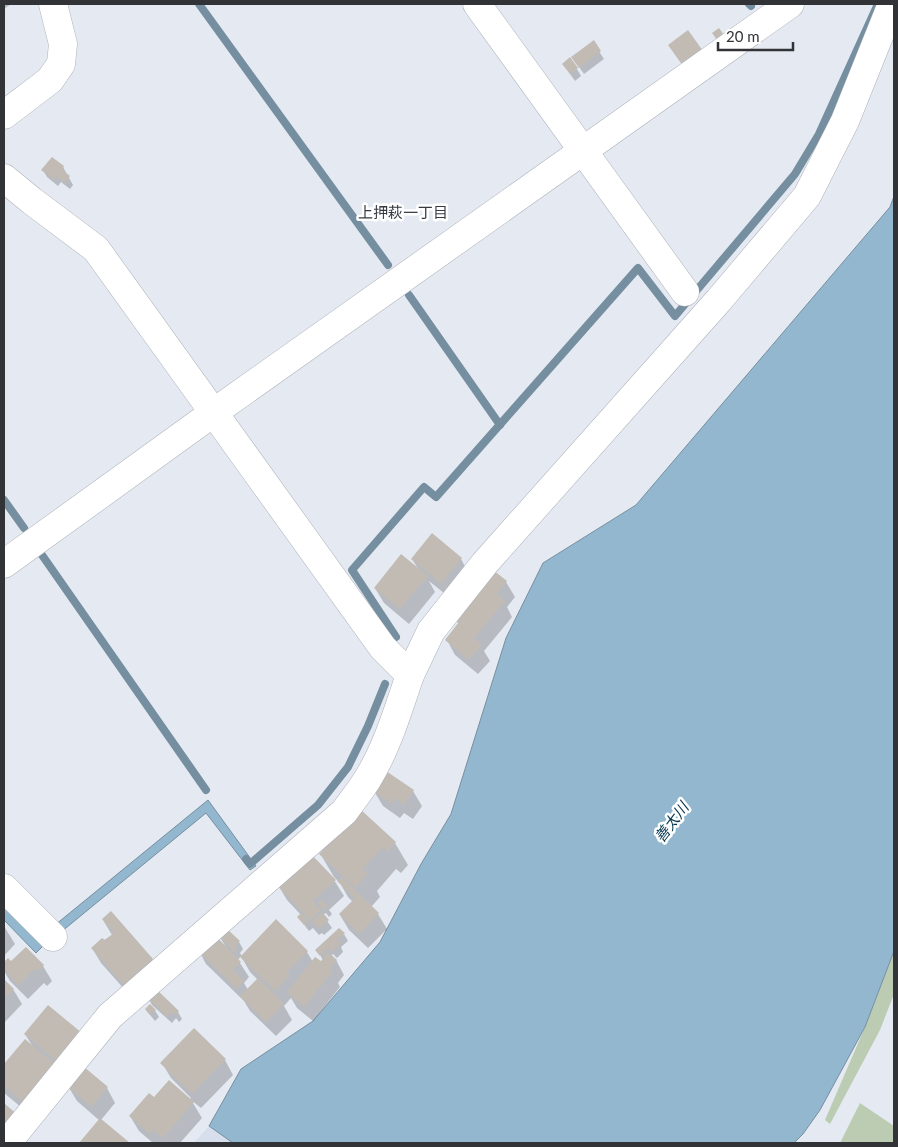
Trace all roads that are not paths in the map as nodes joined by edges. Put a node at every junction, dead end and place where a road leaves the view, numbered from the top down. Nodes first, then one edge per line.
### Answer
1 (52, 4) edge
2 (477, 4) edge
3 (790, 4) edge
4 (892, 4) edge
5 (4, 114) edge
6 (582, 151) junction
7 (4, 178) edge
8 (685, 292) dead end
9 (213, 413) junction
10 (4, 564) edge
11 (410, 675) junction
12 (4, 888) edge
13 (53, 937) dead end
14 (7, 1143) edge

1 - 5 street
2 - 6 street
3 - 6 street
4 - 11 street
6 - 8 street
6 - 9 street
7 - 9 street
9 - 10 street
9 - 11 street
11 - 14 street
12 - 13 street

